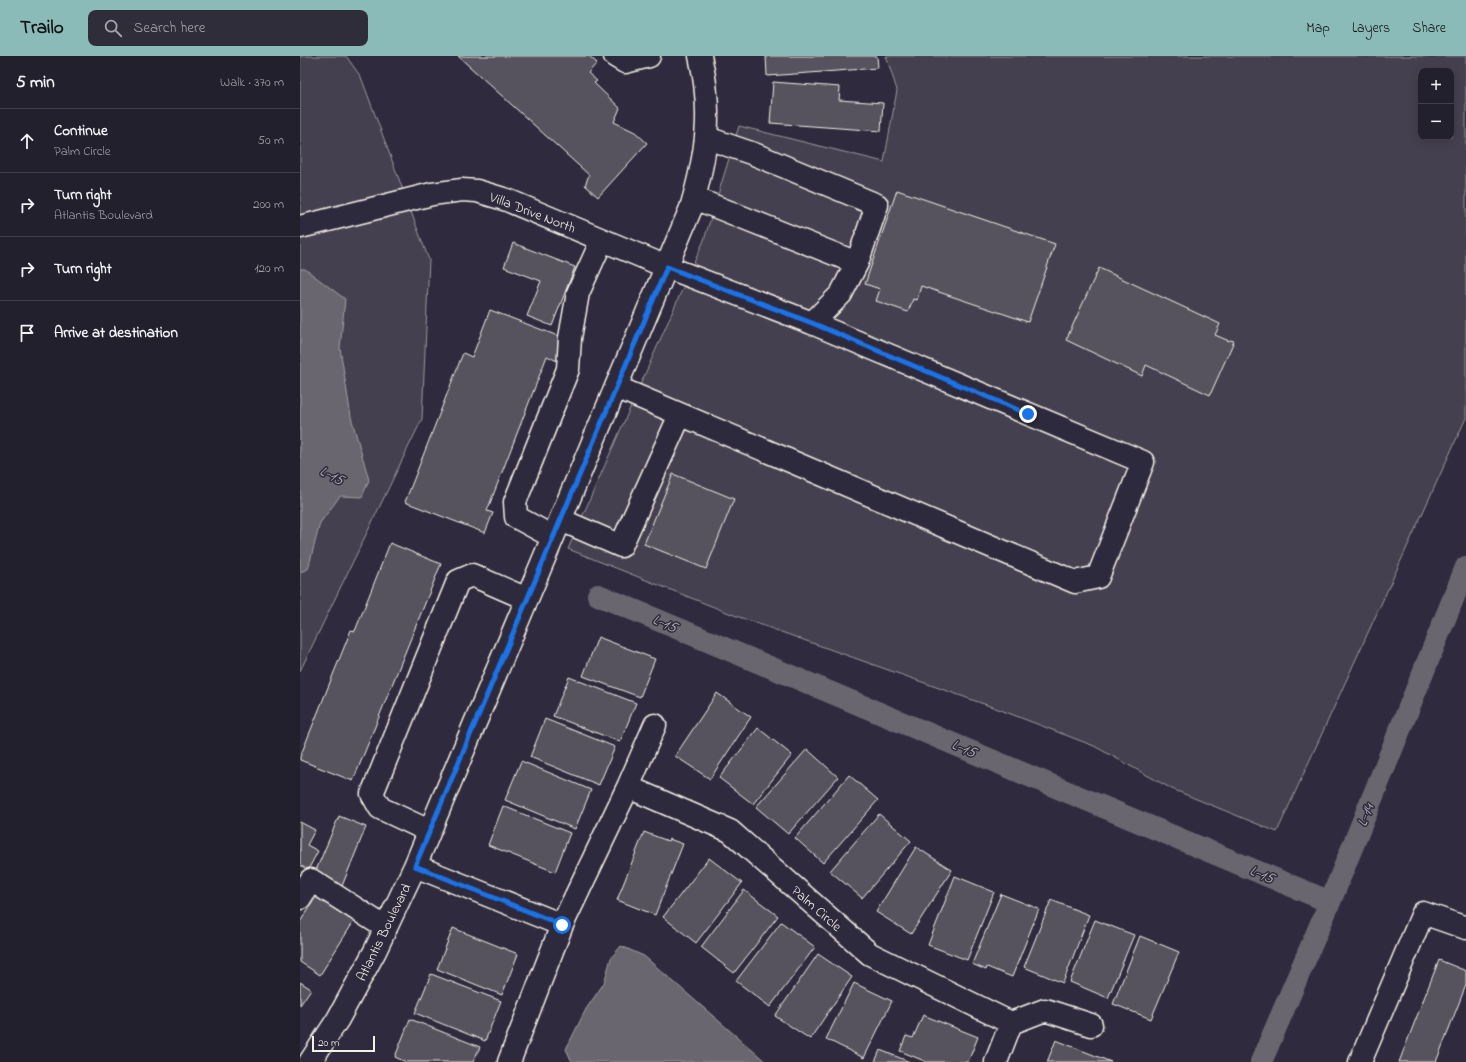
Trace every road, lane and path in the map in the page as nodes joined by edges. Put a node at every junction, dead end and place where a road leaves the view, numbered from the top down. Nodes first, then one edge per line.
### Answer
1 (615, 56) edge
2 (649, 56) edge
3 (700, 56) edge
4 (707, 138) junction
5 (694, 198) junction
6 (300, 227) edge
7 (602, 240) junction
8 (857, 263) junction
9 (667, 267) junction
10 (812, 323) junction
11 (616, 388) junction
12 (680, 415) junction
13 (557, 528) junction
14 (527, 599) junction
15 (655, 725) dead end
16 (628, 788) junction
17 (429, 831) junction
18 (415, 866) junction
19 (300, 898) edge
20 (562, 925) junction
21 (386, 928) junction
22 (1466, 928) edge
23 (1011, 1023) junction
24 (1090, 1025) dead end
25 (310, 1062) edge
26 (509, 1062) edge
27 (996, 1062) edge
28 (1360, 1062) edge

1 - 2 street
3 - 4 street, Atlantis Boulevard
4 - 5 street, Atlantis Boulevard
4 - 8 street
5 - 8 street
5 - 9 street, Atlantis Boulevard
6 - 7 street, Villa Drive North
7 - 9 street, Villa Drive North
7 - 13 street
8 - 10 street
9 - 10 street, Villa Drive North
9 - 11 street, Atlantis Boulevard
10 - 12 street, Villa Drive North
11 - 12 street
11 - 13 street, Atlantis Boulevard
12 - 13 street
13 - 14 street, Atlantis Boulevard
14 - 17 street, Atlantis Boulevard
14 - 17 street
15 - 16 street
16 - 20 street
16 - 23 street, Palm Circle
17 - 18 street, Atlantis Boulevard
18 - 20 street
18 - 21 street, Atlantis Boulevard
19 - 21 street
20 - 26 street
21 - 25 street, Atlantis Boulevard
22 - 28 street
23 - 24 street
23 - 27 street

